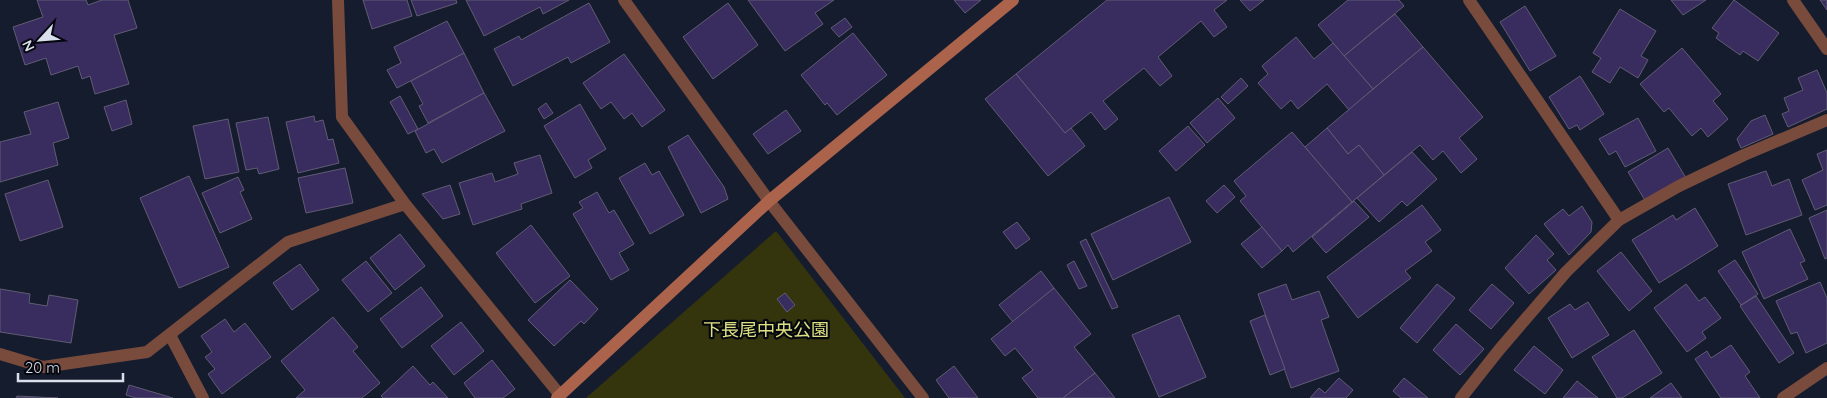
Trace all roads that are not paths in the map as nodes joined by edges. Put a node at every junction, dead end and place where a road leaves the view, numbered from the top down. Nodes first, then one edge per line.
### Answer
1 (338, 0) edge
2 (624, 0) edge
3 (1013, 0) edge
4 (1469, 0) edge
5 (1793, 0) edge
6 (1827, 49) edge
7 (1827, 120) edge
8 (769, 201) junction
9 (405, 204) junction
10 (1619, 220) junction
11 (170, 334) junction
12 (0, 354) edge
13 (1827, 368) edge
14 (558, 396) edge
15 (203, 398) edge
16 (923, 398) edge
17 (1461, 398) edge
18 (1783, 398) edge

1 - 9 street
2 - 8 street
3 - 8 street
4 - 10 street
5 - 6 street
7 - 10 street
8 - 14 street
8 - 16 street
9 - 11 street
9 - 14 street
10 - 17 street
11 - 12 street
11 - 15 street
13 - 18 street

